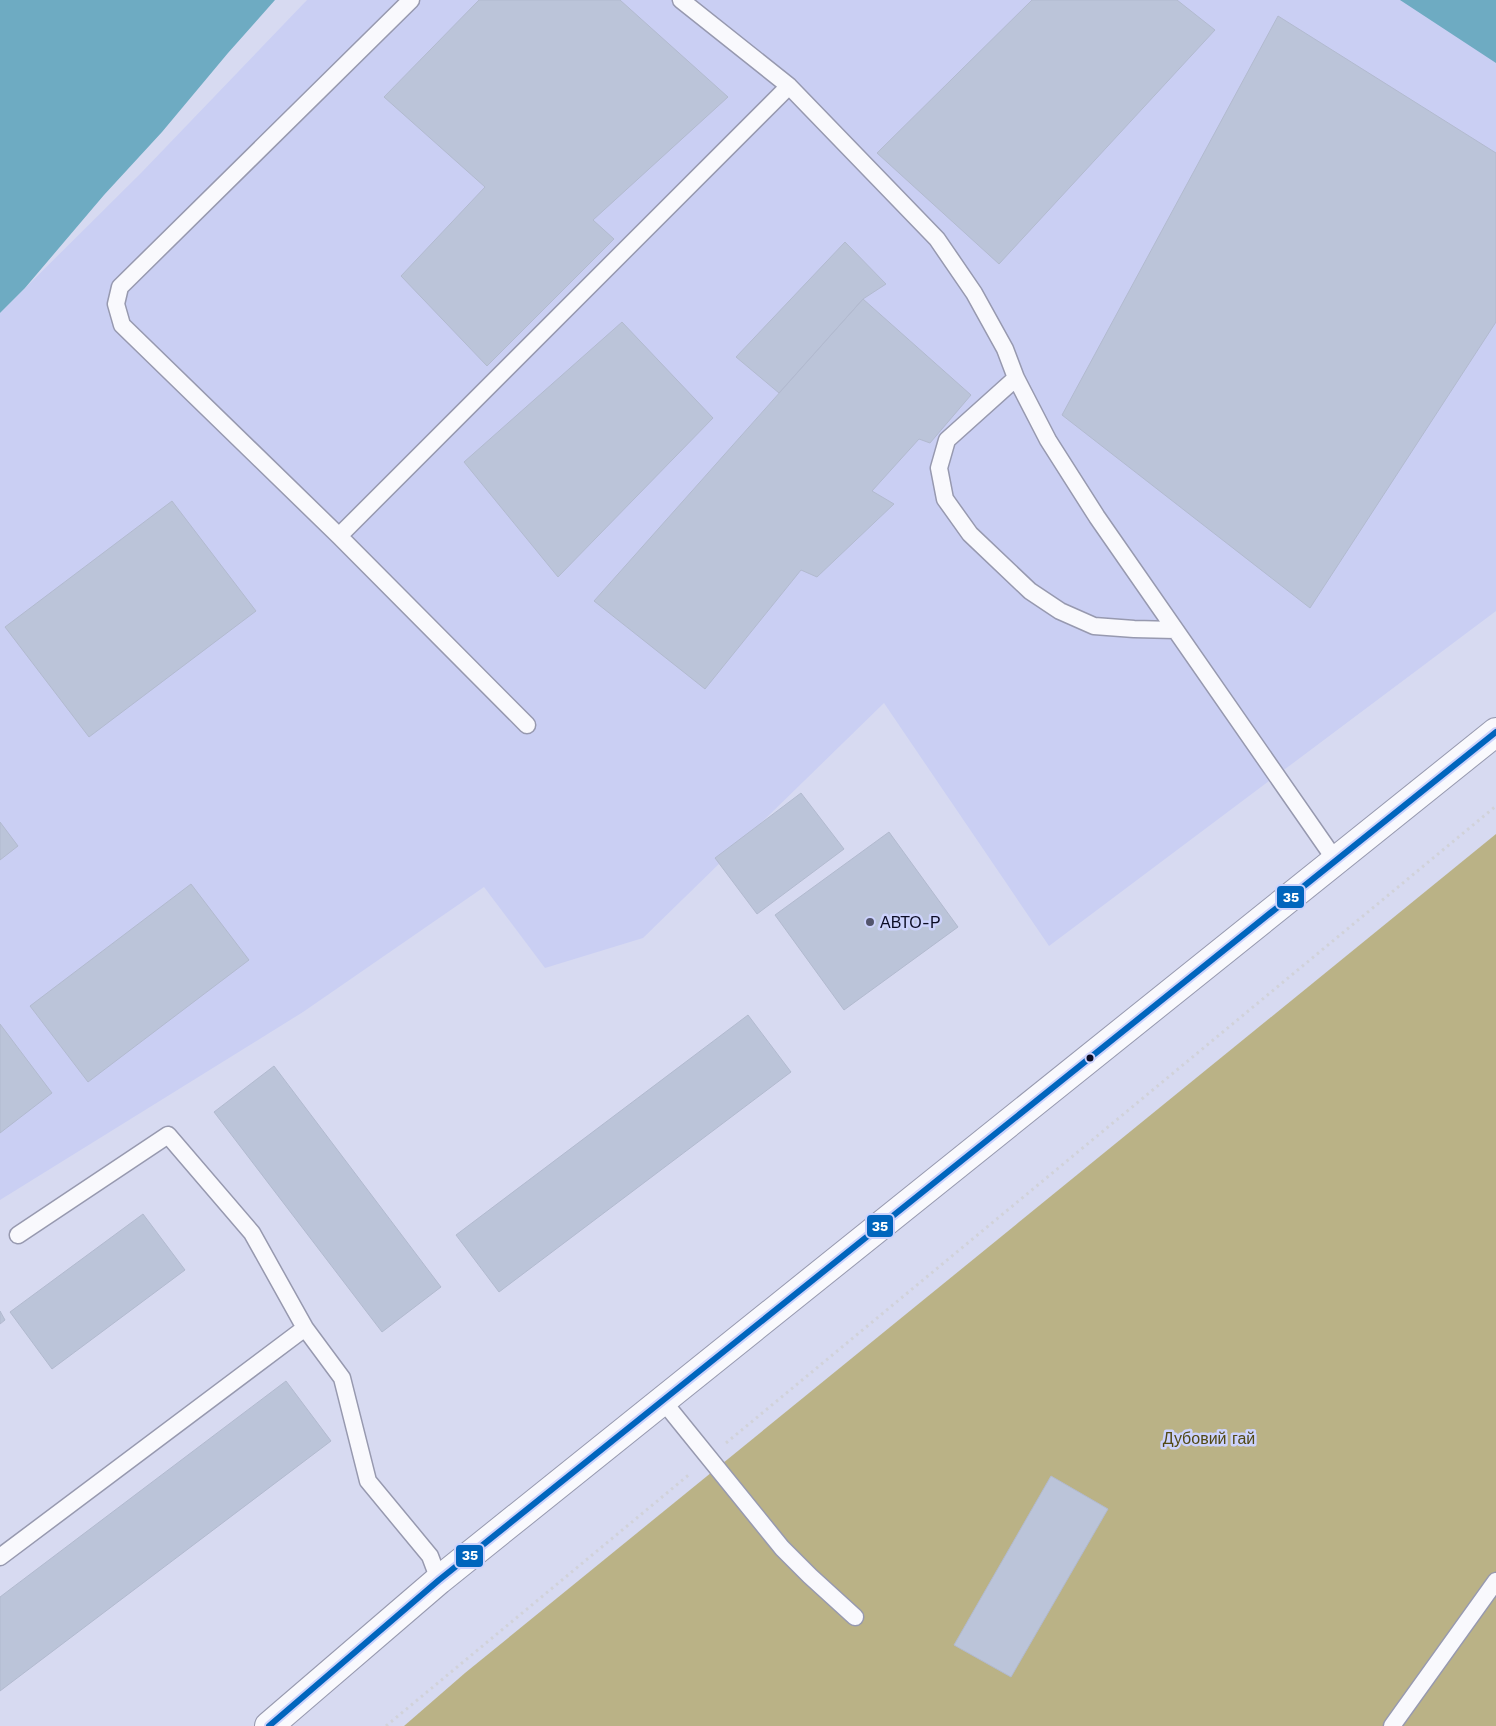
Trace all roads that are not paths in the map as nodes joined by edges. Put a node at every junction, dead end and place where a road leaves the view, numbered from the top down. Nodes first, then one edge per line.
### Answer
1 (411, 0) edge
2 (682, 0) edge
3 (790, 86) junction
4 (1016, 378) junction
5 (339, 536) junction
6 (1175, 630) junction
7 (527, 725) dead end
8 (1496, 732) edge
9 (1336, 861) junction
10 (18, 1235) dead end
11 (305, 1328) junction
12 (663, 1401) junction
13 (0, 1557) edge
14 (439, 1580) junction
15 (1496, 1581) edge
16 (855, 1617) dead end
17 (269, 1726) edge
18 (1392, 1726) edge

1 - 5 lane
2 - 3 lane
3 - 4 lane
3 - 5 lane
4 - 6 lane
4 - 6 lane
5 - 7 lane
6 - 9 lane
8 - 9 street
9 - 12 street
10 - 11 lane
11 - 13 lane
11 - 14 lane
12 - 14 street
12 - 16 lane
14 - 17 street
15 - 18 lane

